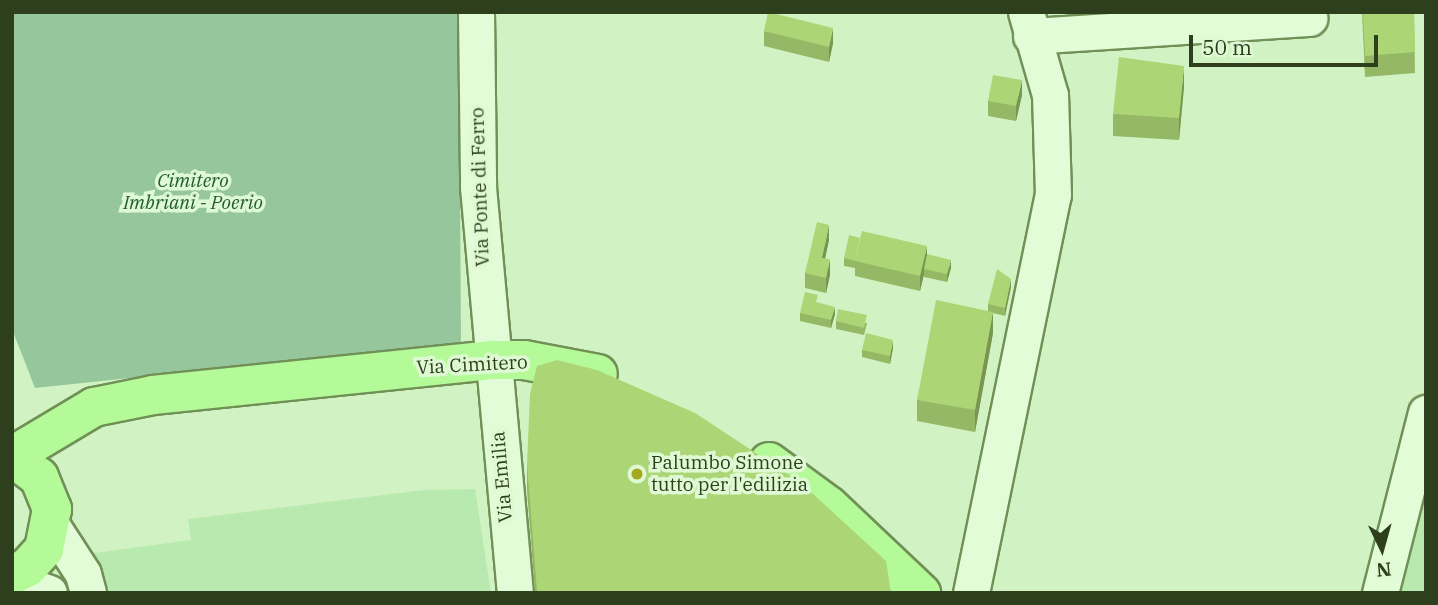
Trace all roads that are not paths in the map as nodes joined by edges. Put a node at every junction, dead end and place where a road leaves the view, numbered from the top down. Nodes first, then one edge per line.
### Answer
1 (476, 12) edge
2 (1310, 18) dead end
3 (1029, 24) edge
4 (493, 360) junction
5 (626, 384) edge
6 (120, 402) junction
7 (1426, 413) edge
8 (740, 445) edge
9 (12, 457) edge
10 (50, 509) junction
11 (12, 578) edge
12 (49, 593) edge
13 (88, 593) edge
14 (515, 593) edge
15 (921, 593) edge
16 (971, 593) edge
17 (1380, 593) edge

1 - 4 street, Via Ponte di Ferro
2 - 3 street
3 - 16 street
4 - 5 main road, Via Cimitero
4 - 6 main road, Via Cimitero
4 - 14 street, Via Emilia
6 - 9 main road, Via Cimitero
6 - 10 main road
7 - 17 street
8 - 15 main road
9 - 10 main road
10 - 11 main road
10 - 13 street
11 - 12 street

